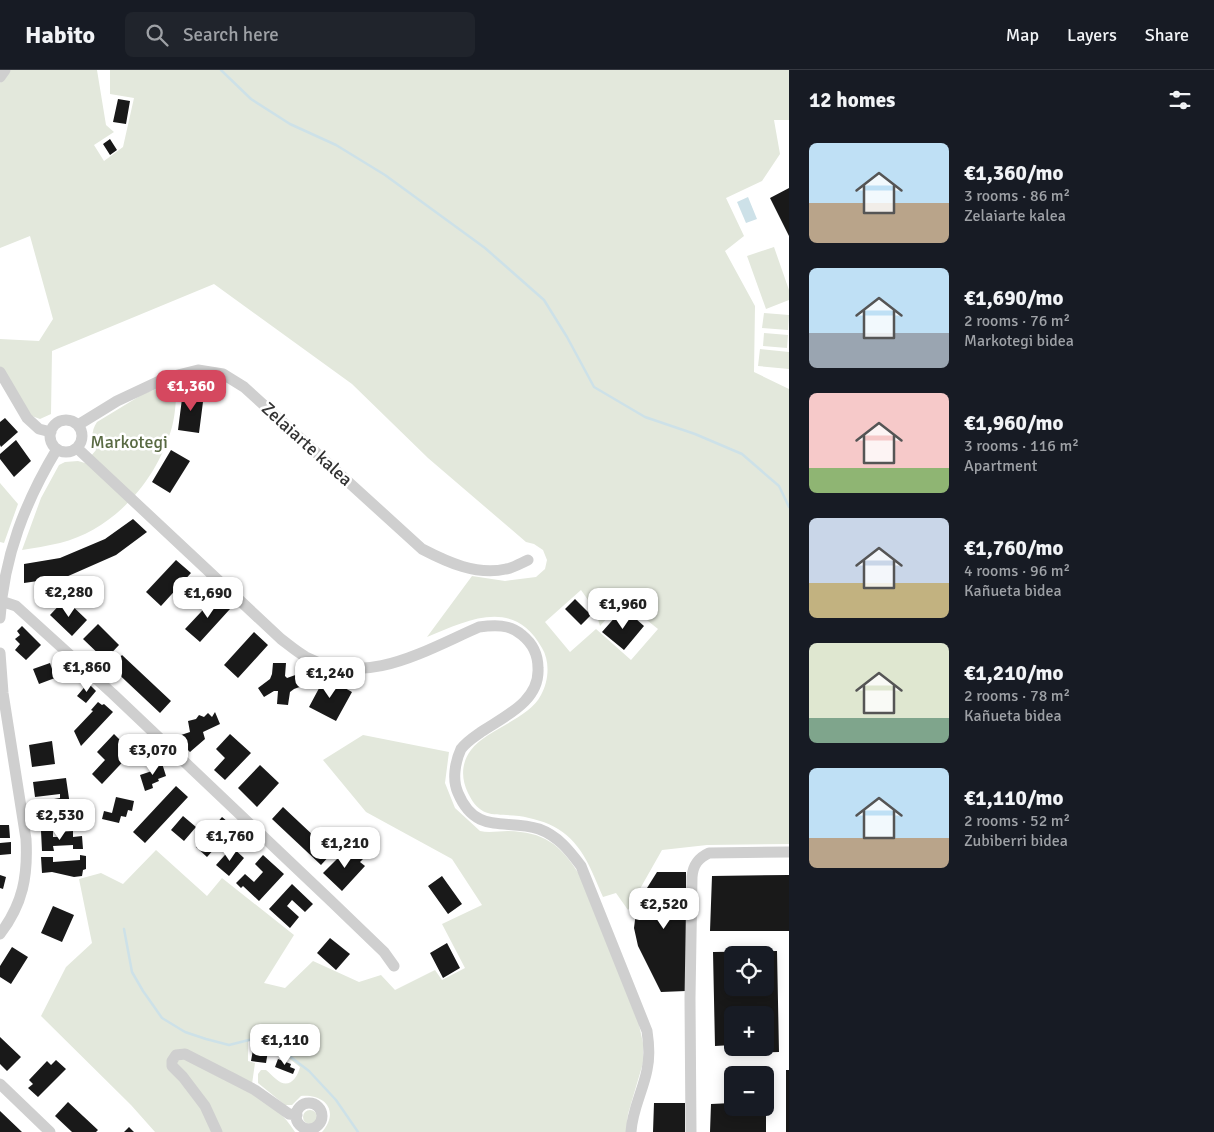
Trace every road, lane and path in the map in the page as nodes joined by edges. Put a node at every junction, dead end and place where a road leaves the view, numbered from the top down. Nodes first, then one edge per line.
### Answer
1 (5, 70) edge
2 (0, 77) edge
3 (0, 372) edge
4 (78, 425) junction
5 (51, 432) junction
6 (77, 448) junction
7 (57, 449) junction
8 (528, 560) dead end
9 (1, 601) edge
10 (0, 618) edge
11 (0, 653) edge
12 (789, 852) edge
13 (0, 934) edge
14 (394, 966) dead end
15 (0, 1084) edge
16 (297, 1115) junction
17 (310, 1130) edge
18 (50, 1132) edge
19 (217, 1132) edge
20 (631, 1132) edge
21 (691, 1132) edge

1 - 2 street
3 - 5 street
4 - 5 street
4 - 6 street
4 - 8 street, Zelaiarte kalea
5 - 7 street
6 - 7 street
6 - 20 street
7 - 9 street
9 - 10 street
9 - 14 street
11 - 13 street
12 - 21 street
15 - 18 street
16 - 17 street
16 - 17 street
16 - 19 street

